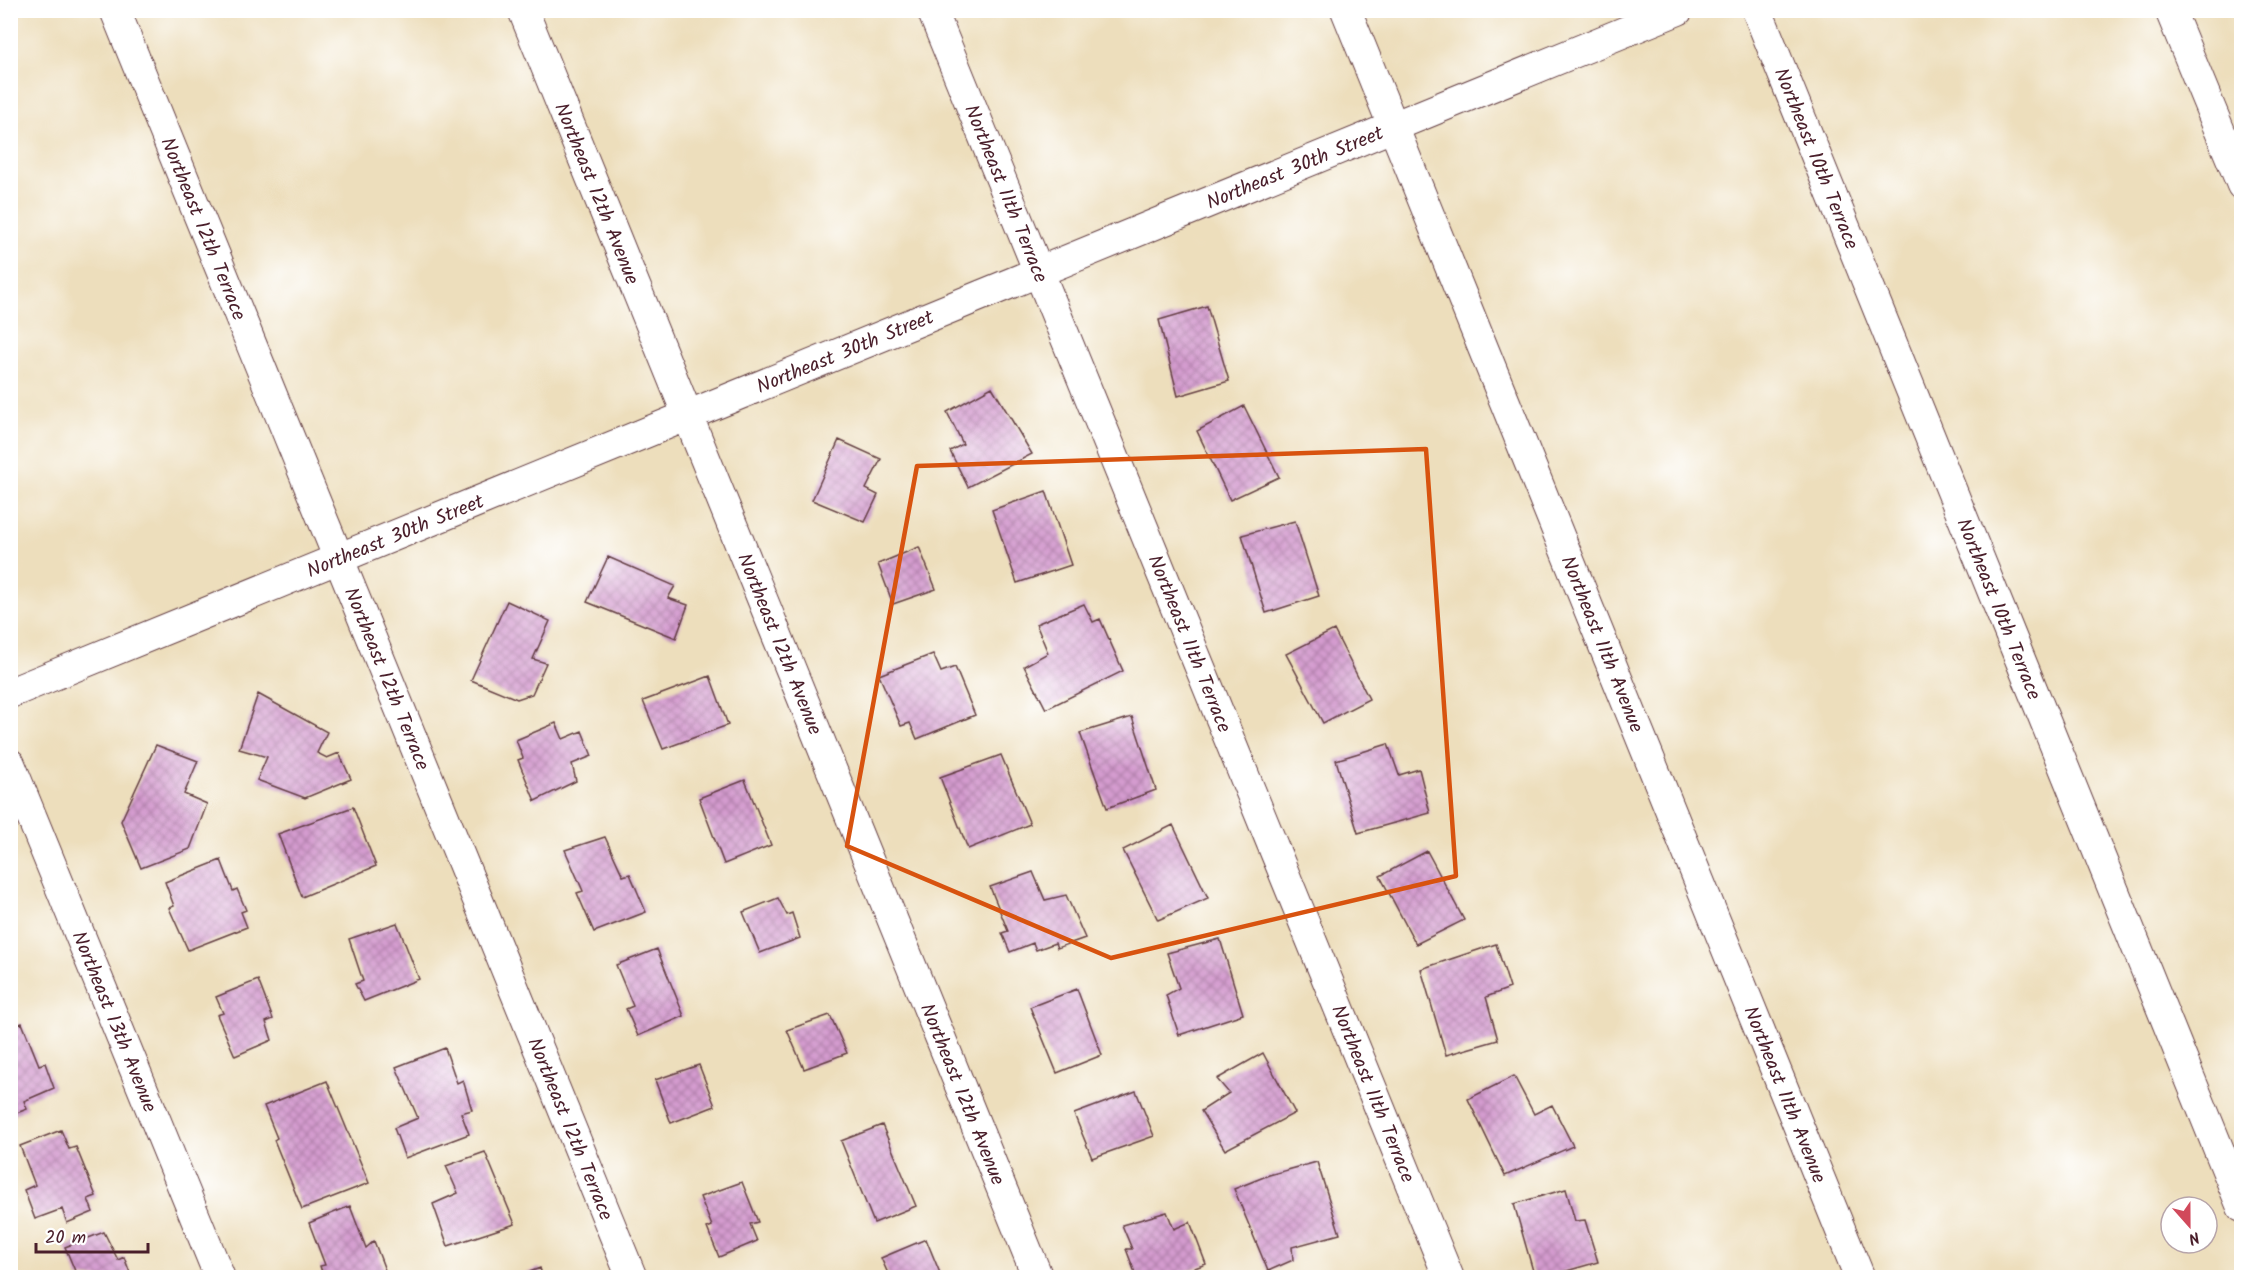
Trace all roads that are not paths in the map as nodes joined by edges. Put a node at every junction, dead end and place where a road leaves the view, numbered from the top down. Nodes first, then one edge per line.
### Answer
1 (115, 10) edge
2 (523, 10) edge
3 (932, 10) edge
4 (1346, 10) edge
5 (1678, 10) edge
6 (1757, 10) edge
7 (2170, 10) edge
8 (1394, 127) junction
9 (2241, 185) edge
10 (1039, 272) junction
11 (689, 415) junction
12 (340, 558) junction
13 (10, 693) edge
14 (10, 764) edge
15 (2241, 1207) edge
16 (220, 1278) edge
17 (632, 1278) edge
18 (1038, 1278) edge
19 (1449, 1278) edge
20 (1860, 1278) edge

1 - 12 street, Northeast 12th Terrace
2 - 11 street, Northeast 12th Avenue
3 - 10 street, Northeast 11th Terrace
4 - 8 street, Northeast 11th Avenue
5 - 8 street, Northeast 30th Street
6 - 15 street, Northeast 10th Terrace
7 - 9 street
8 - 10 street, Northeast 30th Street
8 - 20 street, Northeast 11th Avenue
10 - 11 street, Northeast 30th Street
10 - 19 street, Northeast 11th Terrace
11 - 12 street, Northeast 30th Street
11 - 18 street, Northeast 12th Avenue
12 - 13 street, Northeast 30th Street
12 - 17 street, Northeast 12th Terrace
14 - 16 street, Northeast 13th Avenue

